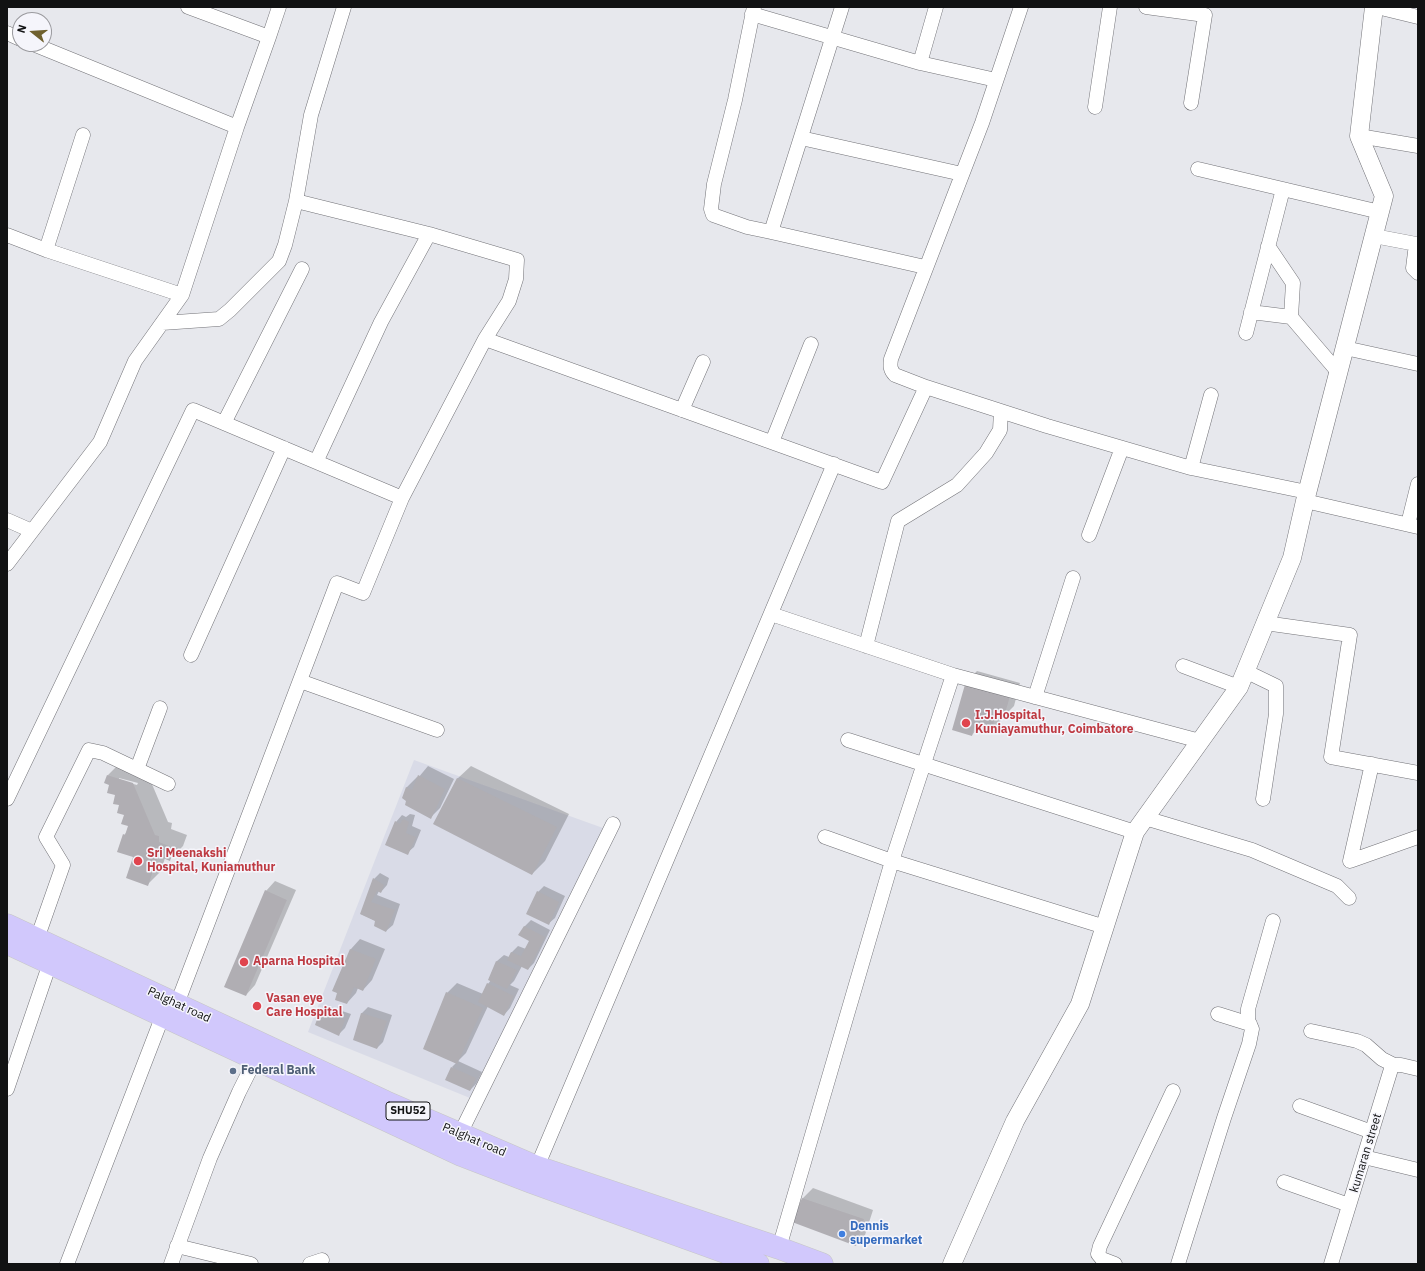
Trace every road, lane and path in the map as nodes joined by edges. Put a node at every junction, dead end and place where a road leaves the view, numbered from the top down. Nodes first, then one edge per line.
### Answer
1 (188, 7) edge
2 (279, 7) edge
3 (344, 7) edge
4 (842, 7) edge
5 (936, 7) edge
6 (1020, 7) edge
7 (1110, 7) edge
8 (1146, 7) edge
9 (1376, 7) edge
10 (753, 11) edge
11 (1418, 17) edge
12 (269, 38) junction
13 (833, 38) junction
14 (52, 52) edge
15 (920, 63) junction
16 (996, 80) junction
17 (1191, 103) dead end
18 (1095, 107) dead end
19 (237, 127) junction
20 (83, 134) dead end
21 (1359, 136) junction
22 (801, 138) junction
23 (1418, 146) edge
24 (1198, 170) dead end
25 (962, 174) junction
26 (1283, 189) junction
27 (296, 201) junction
28 (1380, 212) junction
29 (771, 232) junction
30 (7, 234) edge
31 (429, 234) junction
32 (1374, 236) junction
33 (1417, 240) edge
34 (1268, 246) junction
35 (46, 250) junction
36 (926, 267) junction
37 (302, 269) dead end
38 (1418, 274) edge
39 (182, 295) junction
40 (1251, 312) junction
41 (1290, 317) junction
42 (162, 323) junction
43 (1246, 333) dead end
44 (485, 339) junction
45 (811, 344) dead end
46 (1345, 348) junction
47 (703, 362) dead end
48 (1418, 364) edge
49 (1338, 372) junction
50 (926, 387) junction
51 (1211, 395) dead end
52 (682, 410) junction
53 (1001, 411) junction
54 (224, 423) junction
55 (772, 442) junction
56 (284, 448) junction
57 (1122, 448) junction
58 (316, 462) junction
59 (834, 464) junction
60 (1191, 468) junction
61 (1418, 484) edge
62 (1306, 496) junction
63 (402, 498) junction
64 (7, 520) edge
65 (1413, 525) edge
66 (32, 531) junction
67 (1089, 535) dead end
68 (7, 564) edge
69 (1073, 578) dead end
70 (771, 614) junction
71 (1265, 623) junction
72 (866, 646) junction
73 (191, 655) dead end
74 (1183, 666) dead end
75 (953, 675) junction
76 (1242, 679) junction
77 (300, 681) junction
78 (1035, 697) junction
79 (160, 708) dead end
80 (436, 730) dead end
81 (848, 740) dead end
82 (1200, 741) junction
83 (1372, 764) junction
84 (924, 765) junction
85 (137, 769) junction
86 (1418, 773) edge
87 (168, 784) dead end
88 (7, 799) edge
89 (1263, 799) dead end
90 (613, 824) dead end
91 (1140, 825) junction
92 (826, 837) dead end
93 (1418, 837) edge
94 (892, 861) junction
95 (1349, 898) dead end
96 (1273, 921) dead end
97 (7, 925) edge
98 (1105, 926) junction
99 (37, 939) junction
100 (7, 943) edge
101 (50, 963) junction
102 (170, 1010) junction
103 (1218, 1014) dead end
104 (1250, 1024) junction
105 (1311, 1031) dead end
106 (259, 1052) junction
107 (1394, 1065) junction
108 (1418, 1069) edge
109 (7, 1089) edge
110 (1173, 1091) dead end
111 (1300, 1106) dead end
112 (1372, 1132) junction
113 (460, 1134) junction
114 (1364, 1157) junction
115 (537, 1167) junction
116 (1418, 1170) edge
117 (1284, 1182) dead end
118 (1350, 1205) junction
119 (177, 1246) junction
120 (779, 1248) junction
121 (67, 1264) edge
122 (171, 1264) edge
123 (251, 1264) edge
124 (758, 1264) edge
125 (822, 1264) edge
126 (952, 1264) edge
127 (1115, 1264) edge
128 (1178, 1264) edge
129 (1331, 1264) edge

1 - 12 street
2 - 12 street
3 - 27 street
4 - 13 street
5 - 15 street
6 - 16 street
7 - 18 street
8 - 17 street
9 - 11 street
9 - 21 street
10 - 13 street
10 - 29 street
12 - 19 street
13 - 15 street
13 - 22 street
14 - 19 street
15 - 16 street
16 - 25 street
19 - 39 street
20 - 35 street
21 - 23 street
21 - 28 street
22 - 25 street
22 - 29 street
24 - 26 street
25 - 36 street
26 - 28 street
26 - 34 street
27 - 31 street
27 - 42 street
28 - 32 street
29 - 36 street
30 - 35 street
31 - 44 street
31 - 58 street
32 - 33 street
32 - 46 street
33 - 38 street
34 - 40 street
34 - 41 street
35 - 39 street
36 - 50 street
37 - 54 street
39 - 42 street
40 - 41 street
40 - 43 street
41 - 49 street
42 - 66 street
44 - 52 street
44 - 63 street
45 - 55 street
46 - 48 street
46 - 49 street
47 - 52 street
49 - 62 street
50 - 53 street
50 - 59 street
51 - 60 street
52 - 55 street
53 - 57 street
53 - 72 street
54 - 56 street
54 - 88 street
55 - 59 street
56 - 58 street
56 - 73 street
57 - 60 street
57 - 67 street
58 - 63 street
59 - 70 street
60 - 62 street
61 - 65 street
62 - 65 street
62 - 71 street
63 - 77 street
64 - 66 street
66 - 68 street
69 - 78 street
70 - 72 street
70 - 115 street
71 - 76 street
71 - 83 street
72 - 75 street
74 - 76 street
75 - 78 street
75 - 84 street
76 - 82 street
76 - 89 street
77 - 80 street
77 - 102 street
78 - 82 street
79 - 85 street
81 - 84 street
82 - 91 street
83 - 86 street
83 - 93 street
84 - 91 street
84 - 94 street
85 - 87 street
85 - 99 street
90 - 113 street
91 - 95 street
91 - 98 street
92 - 94 street
94 - 98 street
94 - 120 street
96 - 104 street
97 - 99 main road, Palghat road / SHU52
98 - 126 street
99 - 102 main road, Palghat road / SHU52
100 - 101 main road, Palghat road / SHU52
101 - 102 main road, Palghat road / SHU52
101 - 109 street
102 - 106 main road, Palghat road / SHU52
102 - 121 street
103 - 104 street
104 - 128 street
105 - 107 street
106 - 113 main road, Palghat road / SHU52
106 - 119 street
106 - 124 main road, Palghat road / SHU52
107 - 108 street
107 - 112 street, kumaran street
110 - 127 street
111 - 112 street
112 - 114 street, kumaran street
113 - 115 main road, Palghat road / SHU52
114 - 116 street
114 - 118 street, kumaran street
115 - 120 main road, Palghat road / SHU52
117 - 118 street
118 - 129 street, kumaran street
119 - 122 street
119 - 123 street
120 - 125 main road, Palghat road / SHU52

